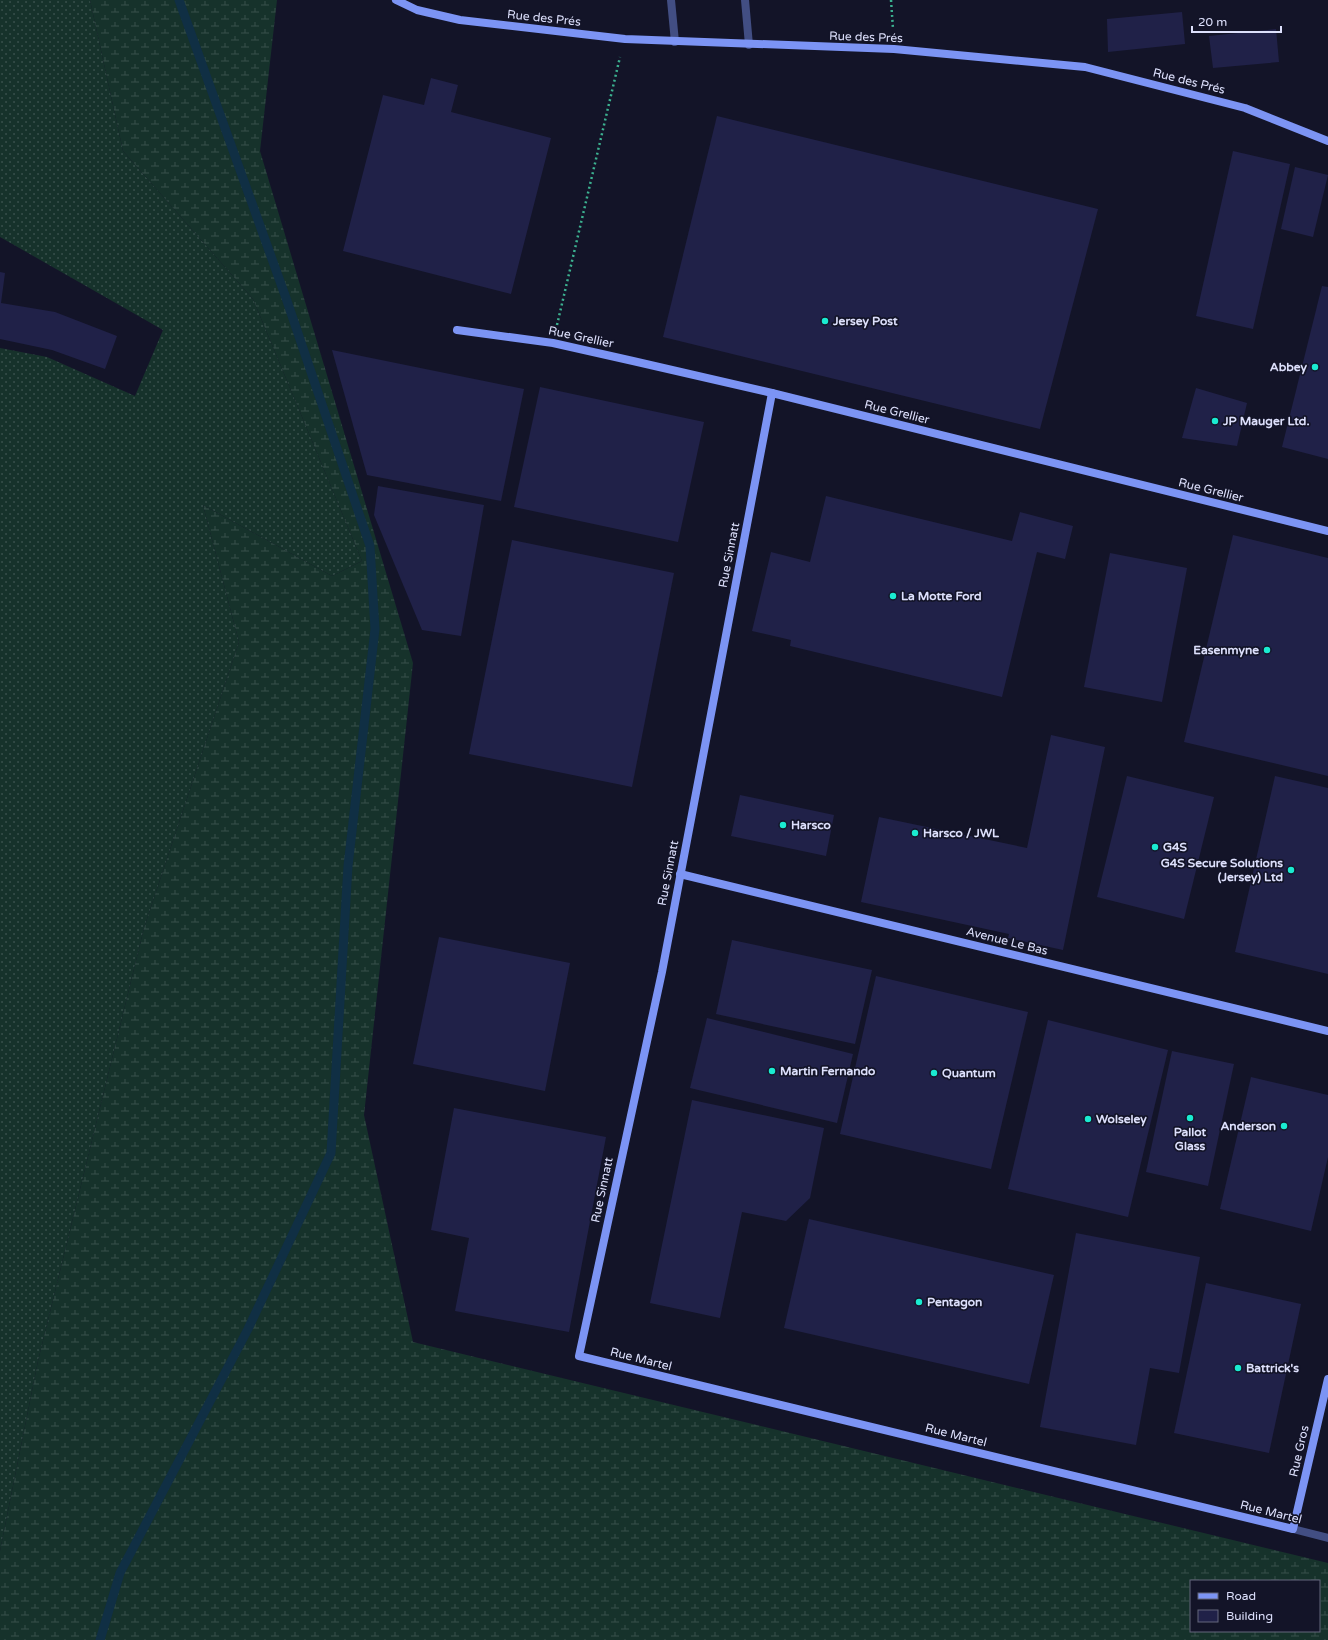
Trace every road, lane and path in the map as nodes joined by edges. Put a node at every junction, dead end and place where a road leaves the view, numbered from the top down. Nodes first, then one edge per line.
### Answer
1 (396, 0) edge
2 (671, 0) edge
3 (745, 0) edge
4 (891, 0) edge
5 (625, 39) junction
6 (675, 42) junction
7 (749, 45) junction
8 (894, 49) junction
9 (1328, 141) edge
10 (457, 330) dead end
11 (553, 343) junction
12 (772, 393) junction
13 (1328, 531) edge
14 (680, 874) junction
15 (1328, 1031) edge
16 (579, 1356) joint
17 (1328, 1379) edge
18 (1293, 1529) junction
19 (1328, 1538) edge

1 - 5 street, Rue des Prés
2 - 6 street
3 - 7 street
4 - 8 path
5 - 6 street, Rue des Prés
5 - 11 path
6 - 7 street, Rue des Prés
7 - 8 street, Rue des Prés
8 - 9 street, Rue des Prés
10 - 11 street, Rue Grellier
11 - 12 street, Rue Grellier
12 - 13 street, Rue Grellier
12 - 14 street, Rue Sinnatt
14 - 15 street, Avenue Le Bas
14 - 16 street, Rue Sinnatt
16 - 18 street, Rue Martel
17 - 18 street, Rue Gros
18 - 19 street, Rue Martel

